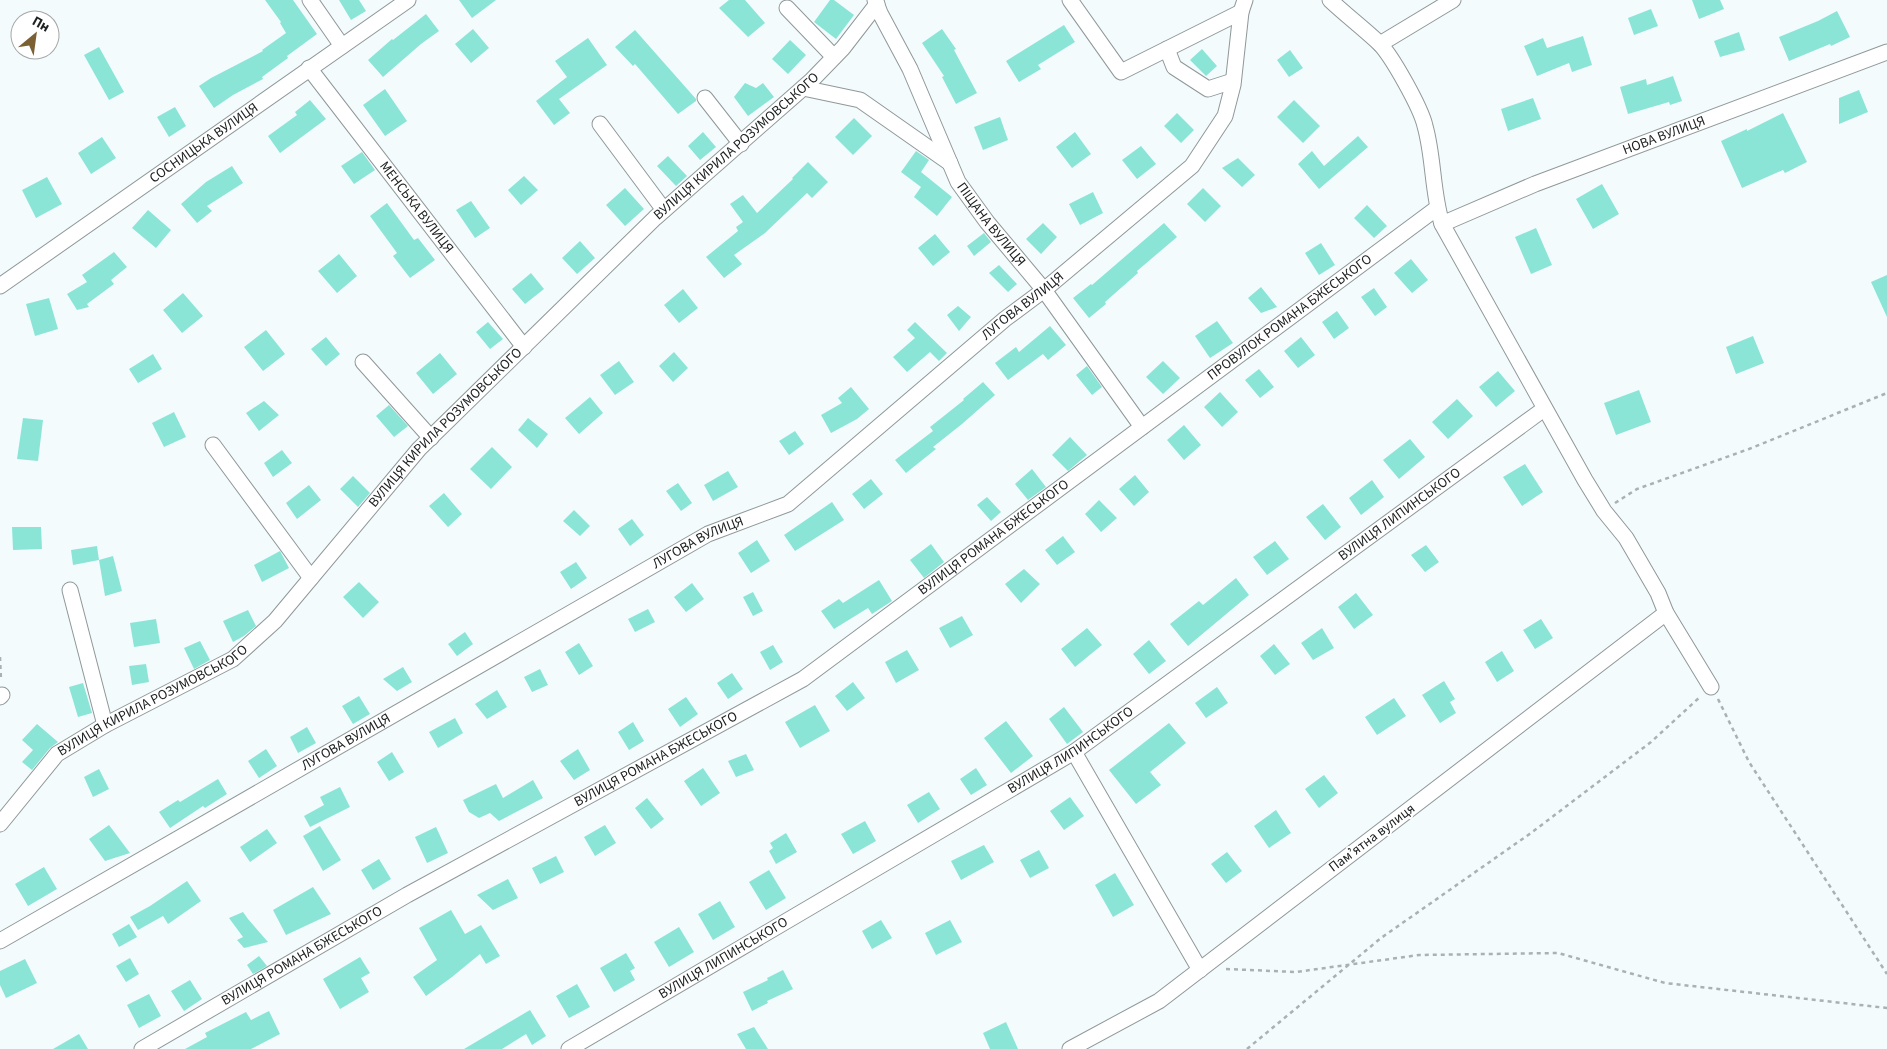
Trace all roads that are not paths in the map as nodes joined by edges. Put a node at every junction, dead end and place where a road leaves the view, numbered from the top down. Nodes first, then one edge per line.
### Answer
1 (310, 0) edge
2 (408, 0) edge
3 (1070, 0) edge
4 (1330, 0) edge
5 (1452, 0) edge
6 (876, 2) edge
7 (1243, 6) edge
8 (787, 8) dead end
9 (1380, 44) junction
10 (342, 46) junction
11 (1167, 49) junction
12 (1887, 52) edge
13 (834, 57) junction
14 (309, 68) junction
15 (1233, 81) junction
16 (803, 88) junction
17 (705, 98) dead end
18 (600, 124) dead end
19 (742, 144) junction
20 (950, 163) junction
21 (1437, 208) junction
22 (664, 210) junction
23 (1442, 224) junction
24 (0, 286) edge
25 (1044, 290) junction
26 (524, 347) junction
27 (363, 362) dead end
28 (1544, 409) junction
29 (1142, 427) junction
30 (431, 438) junction
31 (213, 445) dead end
32 (311, 578) junction
33 (70, 590) dead end
34 (1666, 613) junction
35 (1712, 687) road end
36 (105, 725) junction
37 (1074, 752) junction
38 (0, 824) edge
39 (0, 941) edge
40 (1201, 969) junction
41 (142, 1049) edge
42 (569, 1049) edge
43 (1070, 1049) edge

1 - 10 street
2 - 10 street, СОСНИЦЬКА ВУЛИЦЯ
3 - 11 street
4 - 9 street
5 - 9 street
6 - 13 street, ВУЛИЦЯ КИРИЛА РОЗУМОВСЬКОГО
6 - 20 street, ПІЩАНА ВУЛИЦЯ
7 - 11 street
7 - 15 street, ЛУГОВА ВУЛИЦЯ
8 - 13 street
9 - 21 street
10 - 14 street, СОСНИЦЬКА ВУЛИЦЯ
11 - 15 street
12 - 23 street, НОВА ВУЛИЦЯ
13 - 16 street, ВУЛИЦЯ КИРИЛА РОЗУМОВСЬКОГО
14 - 24 street, СОСНИЦЬКА ВУЛИЦЯ
14 - 26 street, МЕНСЬКА ВУЛИЦЯ
15 - 25 street, ЛУГОВА ВУЛИЦЯ
16 - 19 street, ВУЛИЦЯ КИРИЛА РОЗУМОВСЬКОГО
16 - 20 street
17 - 19 street
18 - 22 street
19 - 22 street, ВУЛИЦЯ КИРИЛА РОЗУМОВСЬКОГО
20 - 25 street, ПІЩАНА ВУЛИЦЯ
21 - 23 street
21 - 29 street, ПРОВУЛОК РОМАНА БЖЕСЬКОГО
22 - 26 street, ВУЛИЦЯ КИРИЛА РОЗУМОВСЬКОГО
23 - 28 street
25 - 29 street, ПІЩАНА ВУЛИЦЯ
25 - 39 street, ЛУГОВА ВУЛИЦЯ
26 - 30 street, ВУЛИЦЯ КИРИЛА РОЗУМОВСЬКОГО
27 - 30 street
28 - 34 street
28 - 37 street, ВУЛИЦЯ ЛИПИНСЬКОГО
29 - 41 street, ВУЛИЦЯ РОМАНА БЖЕСЬКОГО
30 - 32 street, ВУЛИЦЯ КИРИЛА РОЗУМОВСЬКОГО
31 - 32 street
32 - 36 street, ВУЛИЦЯ КИРИЛА РОЗУМОВСЬКОГО
33 - 36 street
34 - 35 street
34 - 40 street, Памʼятна вулиця
36 - 38 street, ВУЛИЦЯ КИРИЛА РОЗУМОВСЬКОГО
37 - 40 street
37 - 42 street, ВУЛИЦЯ ЛИПИНСЬКОГО
40 - 43 street, Памʼятна вулиця

